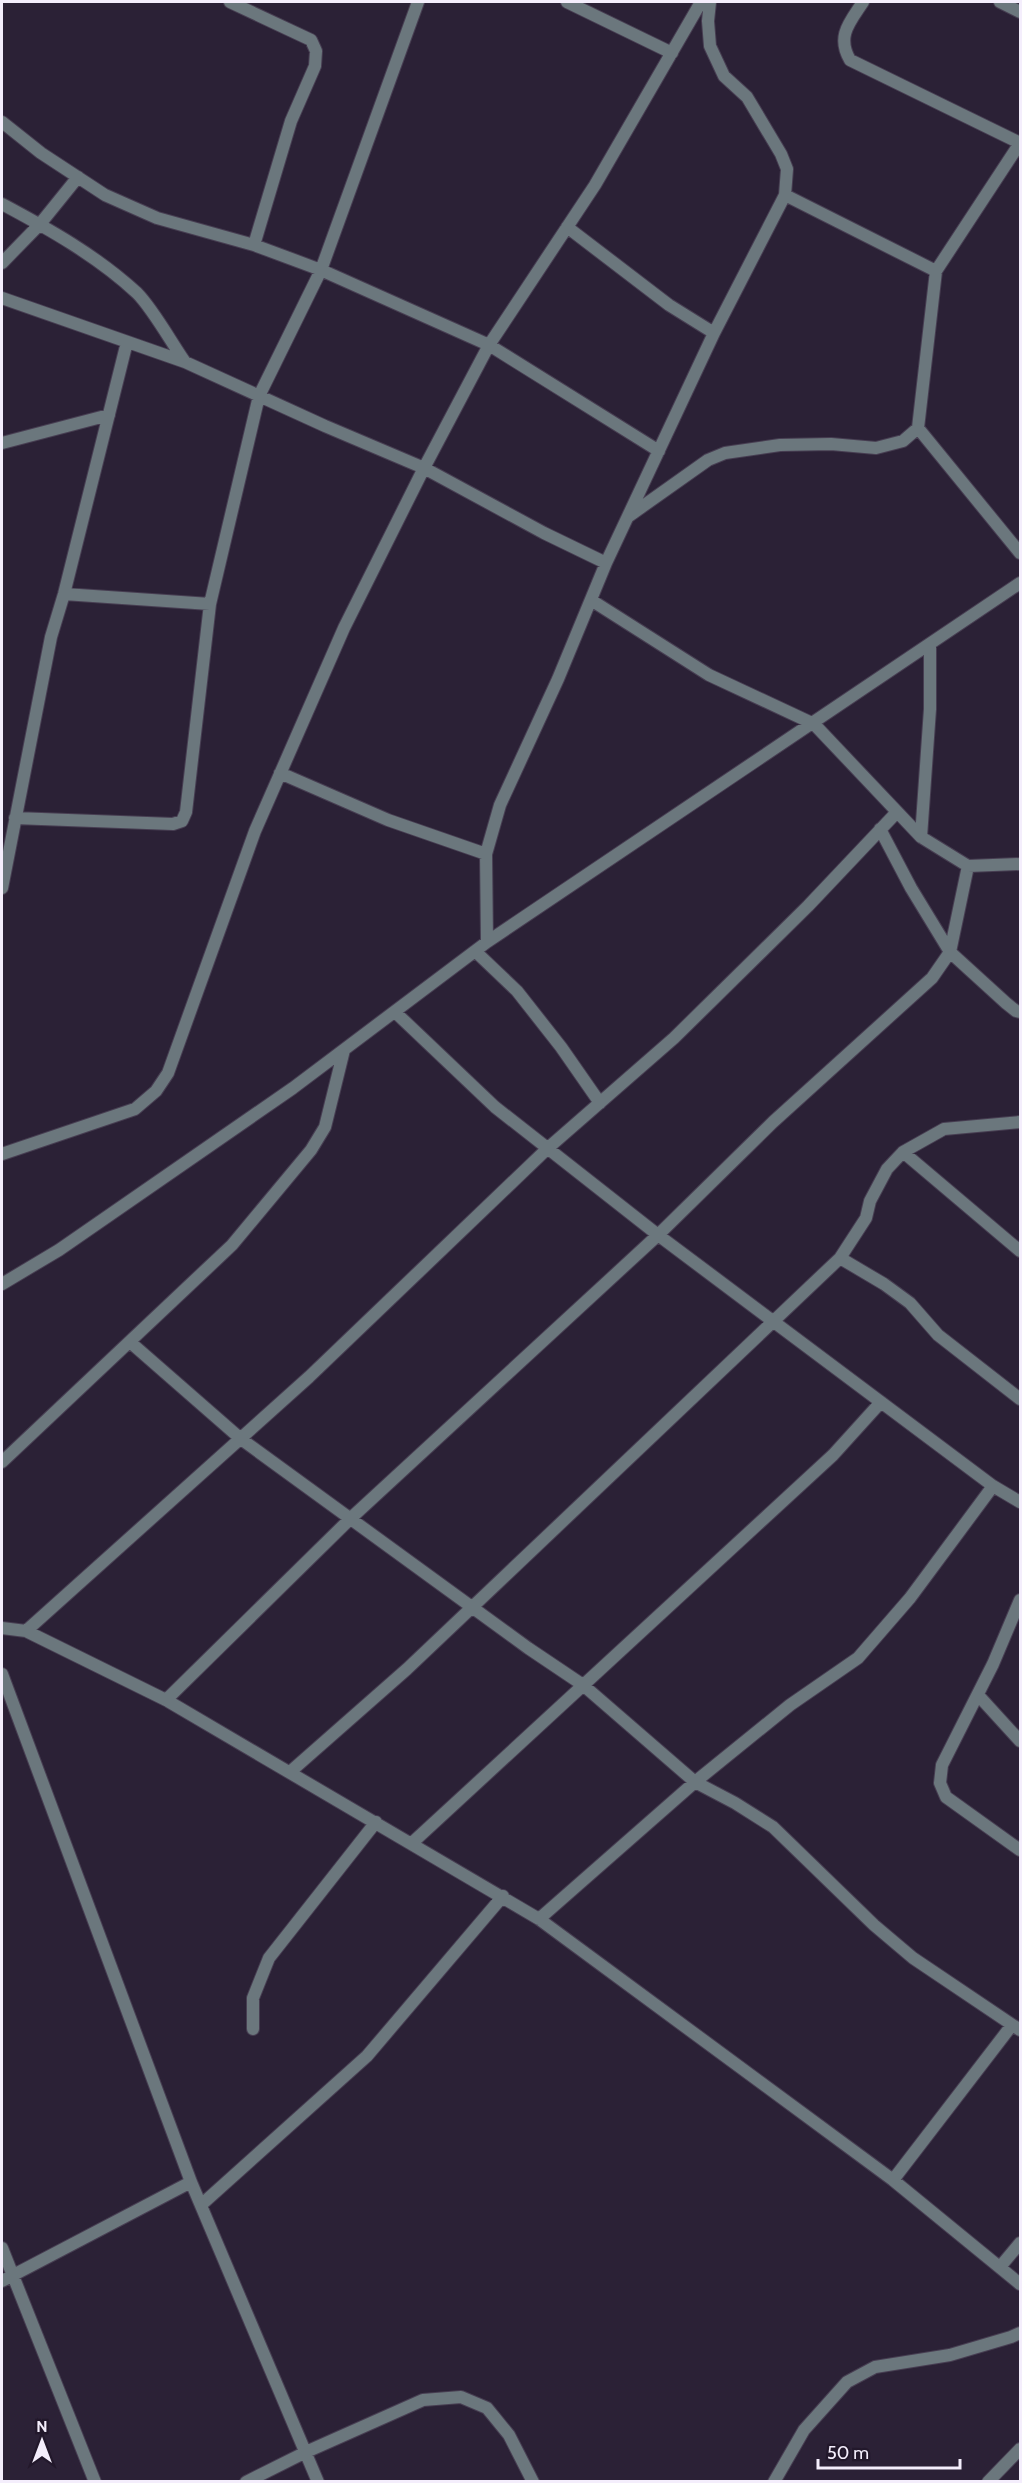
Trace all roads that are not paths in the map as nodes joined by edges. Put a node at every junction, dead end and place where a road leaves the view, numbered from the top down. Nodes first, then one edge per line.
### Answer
1 (231, 2) edge
2 (418, 2) edge
3 (567, 2) edge
4 (701, 2) edge
5 (710, 2) edge
6 (863, 2) edge
7 (1000, 2) edge
8 (1020, 12) edge
9 (672, 53) junction
10 (2, 122) edge
11 (1020, 143) edge
12 (78, 177) junction
13 (785, 195) junction
14 (2, 204) edge
15 (40, 224) junction
16 (567, 227) junction
17 (254, 245) junction
18 (2, 263) edge
19 (321, 270) junction
20 (936, 271) junction
21 (2, 298) edge
22 (714, 333) junction
23 (127, 342) junction
24 (489, 345) junction
25 (185, 362) junction
26 (259, 396) junction
27 (109, 415) junction
28 (918, 428) junction
29 (2, 443) edge
30 (659, 451) junction
31 (424, 468) junction
32 (628, 517) junction
33 (1020, 553) edge
34 (606, 563) junction
35 (1020, 583) edge
36 (64, 594) junction
37 (591, 600) junction
38 (210, 604) junction
39 (930, 645) junction
40 (814, 724) junction
41 (280, 773) junction
42 (897, 812) junction
43 (15, 818) junction
44 (880, 830) junction
45 (921, 837) junction
46 (486, 854) junction
47 (1020, 864) edge
48 (968, 866) junction
49 (2, 888) edge
50 (487, 942) junction
51 (475, 951) junction
52 (950, 952) junction
53 (1020, 1011) edge
54 (396, 1012) junction
55 (344, 1050) junction
56 (600, 1103) junction
57 (1020, 1122) edge
58 (548, 1148) junction
59 (903, 1152) junction
60 (2, 1154) edge
61 (658, 1235) junction
62 (1020, 1251) edge
63 (840, 1258) junction
64 (2, 1284) edge
65 (773, 1321) junction
66 (130, 1342) junction
67 (1020, 1399) edge
68 (881, 1402) junction
69 (241, 1439) junction
70 (2, 1462) edge
71 (993, 1485) junction
72 (1020, 1502) edge
73 (351, 1518) junction
74 (1020, 1599) edge
75 (472, 1607) junction
76 (2, 1628) edge
77 (26, 1631) junction
78 (2, 1674) edge
79 (583, 1685) junction
80 (978, 1695) junction
81 (166, 1700) junction
82 (1020, 1742) edge
83 (290, 1772) junction
84 (695, 1782) junction
85 (376, 1822) junction
86 (412, 1844) junction
87 (1020, 1850) edge
88 (503, 1896) junction
89 (539, 1919) junction
90 (1016, 2028) edge
91 (253, 2029) dead end
92 (893, 2180) junction
93 (191, 2182) junction
94 (201, 2205) junction
95 (1020, 2243) edge
96 (2, 2248) edge
97 (1000, 2267) junction
98 (7, 2279) edge
99 (1020, 2284) edge
100 (1020, 2332) edge
101 (1020, 2449) edge
102 (306, 2452) junction
103 (95, 2481) edge
104 (246, 2481) edge
105 (318, 2481) edge
106 (533, 2481) edge
107 (774, 2481) edge
108 (988, 2481) edge

1 - 17 street
2 - 19 street
3 - 9 street
4 - 9 street
5 - 13 street
6 - 11 street
7 - 8 street
9 - 16 street
10 - 12 street
11 - 20 street
12 - 15 street
12 - 17 street
13 - 20 street
13 - 22 street
14 - 15 street
15 - 18 street
15 - 25 street
16 - 22 street
16 - 24 street
17 - 19 street
19 - 24 street
19 - 26 street
20 - 28 street
21 - 23 street
22 - 30 street
23 - 25 street
23 - 27 street
24 - 30 street
24 - 31 street
25 - 26 street
26 - 31 street
26 - 38 street
27 - 29 street
27 - 36 street
28 - 32 street
28 - 33 street
30 - 32 street
31 - 34 street
31 - 41 street
32 - 34 street
34 - 37 street
35 - 39 street
36 - 38 street
36 - 43 street
37 - 40 street
37 - 46 street
38 - 43 street
39 - 40 street
39 - 45 street
40 - 42 street
40 - 50 street
41 - 46 street
41 - 60 street
42 - 44 street
42 - 45 street
43 - 49 street
44 - 52 street
44 - 56 street
45 - 48 street
46 - 50 street
47 - 48 street
48 - 52 street
50 - 51 street
51 - 54 street
51 - 56 street
52 - 53 street
52 - 61 street
54 - 55 street
54 - 58 street
55 - 64 street
55 - 66 street
56 - 58 street
57 - 59 street
58 - 61 street
58 - 69 street
59 - 62 street
59 - 63 street
61 - 65 street
61 - 73 street
63 - 65 street
63 - 67 street
65 - 68 street
65 - 75 street
66 - 69 street
66 - 70 street
68 - 71 street
68 - 79 street
69 - 73 street
69 - 77 street
71 - 72 street
71 - 84 street
73 - 75 street
73 - 81 street
74 - 80 street
75 - 79 street
75 - 83 street
76 - 77 street
77 - 81 street
78 - 93 street
79 - 84 street
79 - 86 street
80 - 82 street
80 - 87 street
81 - 83 street
83 - 85 street
84 - 89 street
84 - 90 street
85 - 86 street
85 - 91 street
86 - 88 street
88 - 89 street
88 - 94 street
89 - 92 street
90 - 92 street
92 - 97 street
93 - 94 street
93 - 98 street
94 - 102 street
95 - 97 street
96 - 98 street
97 - 99 street
98 - 103 street
100 - 107 street
101 - 108 street
102 - 104 street
102 - 105 street
102 - 106 street

